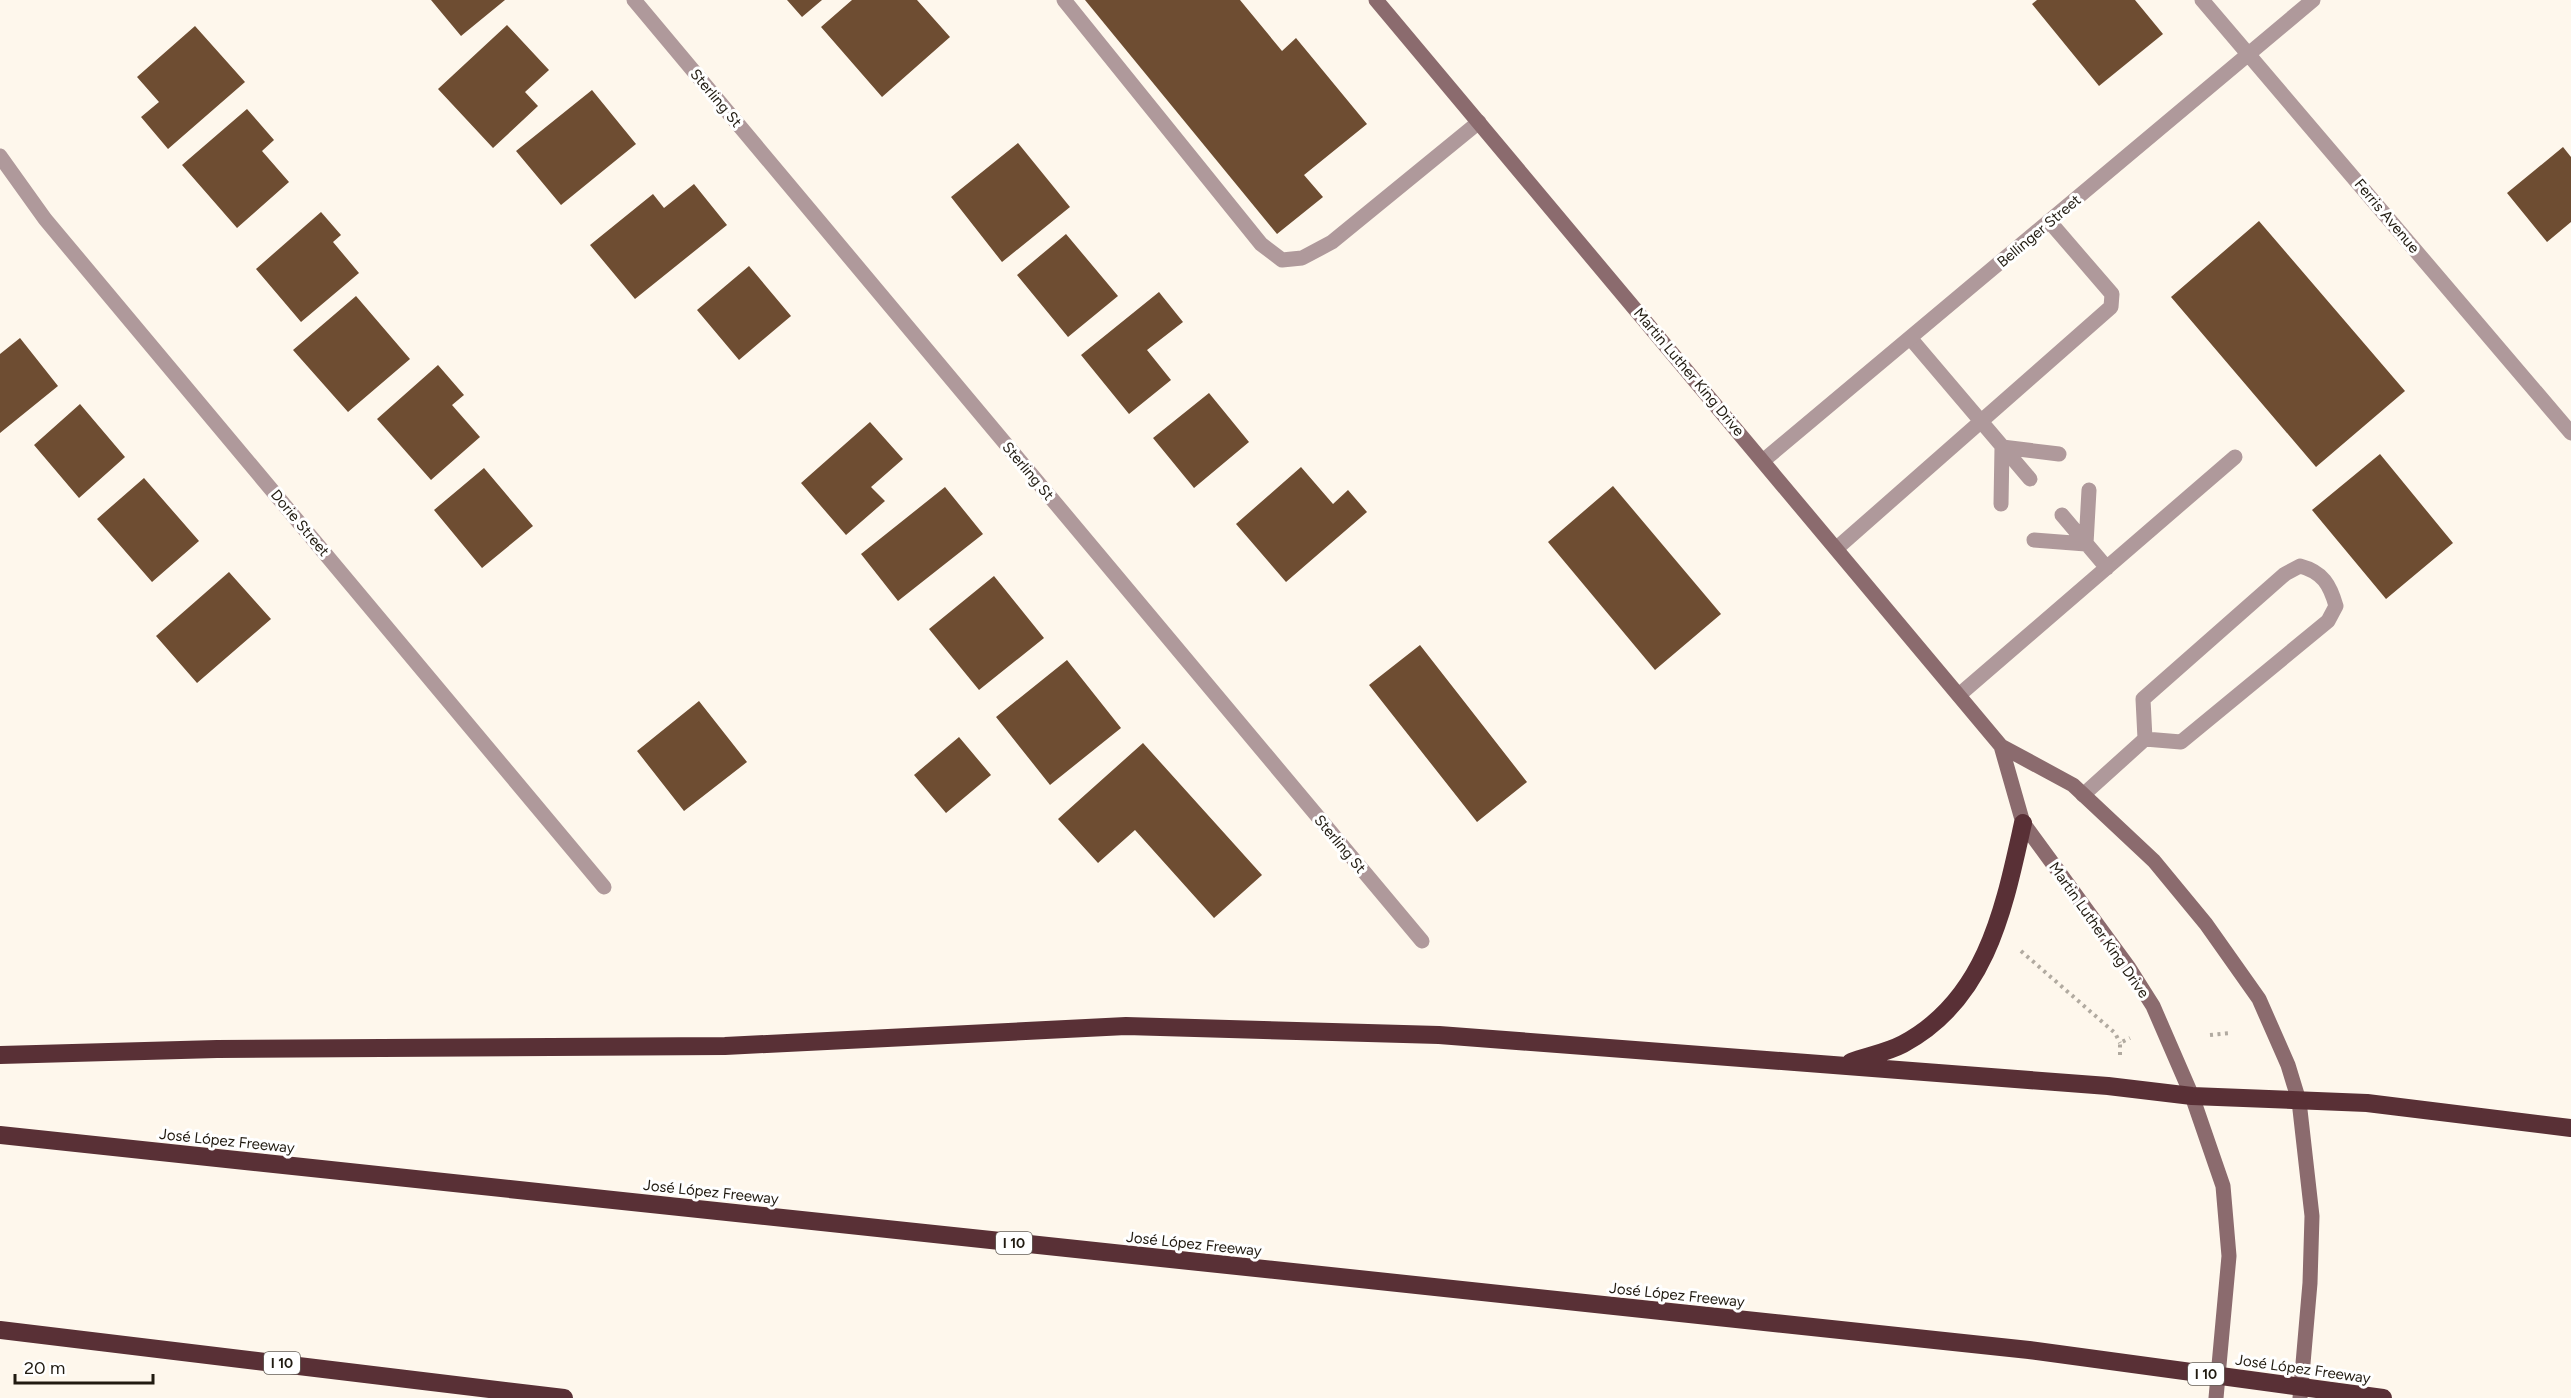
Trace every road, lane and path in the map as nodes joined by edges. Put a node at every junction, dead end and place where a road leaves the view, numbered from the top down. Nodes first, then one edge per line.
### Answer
1 (634, 0) edge
2 (1064, 0) edge
3 (1376, 0) edge
4 (2202, 0) edge
5 (2313, 0) edge
6 (2248, 54) junction
7 (1479, 122) junction
8 (0, 156) edge
9 (2049, 221) junction
10 (1911, 339) junction
11 (1980, 423) junction
12 (2571, 433) edge
13 (2002, 447) junction
14 (2059, 454) dead end
15 (2235, 457) dead end
16 (1764, 460) junction
17 (2030, 478) dead end
18 (2089, 490) dead end
19 (2001, 504) dead end
20 (2062, 515) dead end
21 (2034, 540) dead end
22 (2086, 544) junction
23 (1837, 548) junction
24 (2107, 567) junction
25 (1959, 695) junction
26 (2145, 739) junction
27 (2001, 746) junction
28 (2083, 795) junction
29 (2023, 823) junction
30 (604, 887) dead end
31 (1422, 941) dead end
32 (2018, 949) dead end
33 (2231, 1033) dead end
34 (2210, 1035) dead end
35 (2130, 1038) dead end
36 (2120, 1043) junction
37 (0, 1055) edge
38 (2120, 1062) dead end
39 (1843, 1064) junction
40 (2192, 1096) junction
41 (2299, 1101) junction
42 (2571, 1128) edge
43 (0, 1135) edge
44 (0, 1330) edge
45 (564, 1398) edge
46 (2216, 1398) edge
47 (2300, 1398) edge
48 (2383, 1398) edge

1 - 31 street, Sterling St
2 - 7 street
3 - 7 main road, Martin Luther King Drive
4 - 6 street, Ferris Avenue
5 - 6 street, Bellinger Street
6 - 9 street, Bellinger Street
6 - 12 street, Ferris Avenue
7 - 16 main road, Martin Luther King Drive
8 - 30 street, Dorie Street
9 - 10 street, Bellinger Street
9 - 11 street
10 - 11 street
10 - 16 street, Bellinger Street
11 - 13 street
11 - 23 street
13 - 14 street
13 - 17 street
13 - 19 street
15 - 24 street
16 - 23 main road, Martin Luther King Drive
18 - 22 street
20 - 22 street
21 - 22 street
22 - 24 street
23 - 25 main road, Martin Luther King Drive
24 - 25 street
25 - 27 main road, Martin Luther King Drive
26 - 26 street
26 - 28 street
27 - 28 main road, Martin Luther King Drive
27 - 29 main road, Martin Luther King Drive
28 - 41 main road, Martin Luther King Drive
29 - 39 highway
29 - 40 main road, Martin Luther King Drive
32 - 36 path
33 - 34 path
35 - 36 path
36 - 38 path
37 - 39 highway
39 - 40 highway
40 - 41 highway
40 - 46 main road, Martin Luther King Drive
41 - 42 highway
41 - 47 main road, Martin Luther King Drive
43 - 48 highway, José López Freeway / I 10
44 - 45 highway, I 10

